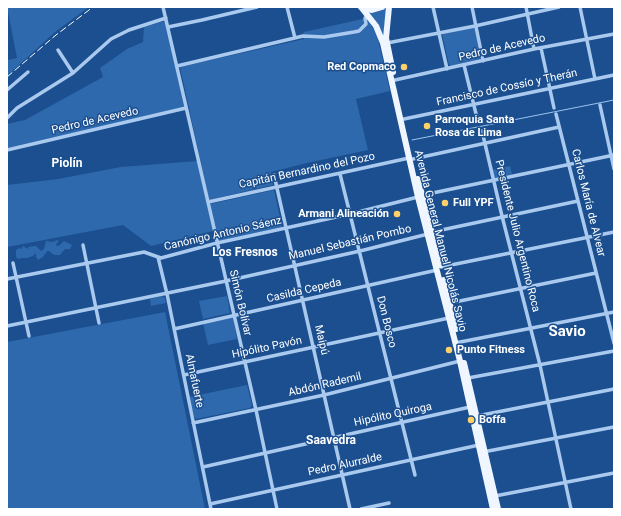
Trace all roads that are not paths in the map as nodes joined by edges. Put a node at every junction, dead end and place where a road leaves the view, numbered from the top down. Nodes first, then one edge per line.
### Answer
1 (163, 7) edge
2 (257, 7) edge
3 (286, 7) edge
4 (361, 7) edge
5 (382, 7) edge
6 (389, 7) edge
7 (433, 7) edge
8 (472, 7) edge
9 (526, 7) edge
10 (559, 7) edge
11 (580, 7) edge
12 (527, 14) junction
13 (368, 15) junction
14 (166, 18) junction
15 (475, 26) junction
16 (168, 27) junction
17 (439, 33) junction
18 (614, 34) edge
19 (295, 38) junction
20 (586, 39) junction
21 (387, 43) junction
22 (541, 48) junction
23 (534, 49) junction
24 (58, 50) dead end
25 (483, 61) junction
26 (464, 65) junction
27 (176, 66) junction
28 (447, 69) junction
29 (28, 72) dead end
30 (73, 73) junction
31 (614, 74) edge
32 (595, 79) junction
33 (395, 80) junction
34 (550, 88) junction
35 (7, 90) edge
36 (473, 104) junction
37 (600, 105) dead end
38 (186, 108) junction
39 (554, 108) dead end
40 (556, 114) dead end
41 (7, 118) edge
42 (404, 119) junction
43 (478, 122) dead end
44 (559, 127) junction
45 (482, 131) dead end
46 (484, 142) junction
47 (7, 150) edge
48 (612, 156) edge
49 (411, 158) junction
50 (569, 165) junction
51 (614, 169) edge
52 (340, 174) junction
53 (274, 175) dead end
54 (493, 180) junction
55 (277, 187) junction
56 (420, 196) junction
57 (578, 201) junction
58 (208, 202) junction
59 (350, 214) junction
60 (502, 216) junction
61 (286, 228) junction
62 (614, 232) edge
63 (430, 233) junction
64 (587, 238) junction
65 (218, 243) junction
66 (83, 245) dead end
67 (360, 251) junction
68 (511, 252) junction
69 (158, 257) junction
70 (13, 263) dead end
71 (87, 263) junction
72 (295, 265) junction
73 (439, 269) junction
74 (596, 273) junction
75 (16, 277) junction
76 (7, 279) edge
77 (226, 281) junction
78 (368, 286) junction
79 (521, 289) junction
80 (167, 294) junction
81 (303, 301) junction
82 (450, 303) junction
83 (96, 309) junction
84 (614, 312) edge
85 (607, 314) junction
86 (234, 316) junction
87 (449, 318) junction
88 (26, 322) junction
89 (99, 323) dead end
90 (7, 326) edge
91 (531, 328) junction
92 (174, 329) junction
93 (380, 332) junction
94 (29, 336) dead end
95 (457, 342) junction
96 (614, 343) edge
97 (313, 347) junction
98 (614, 352) edge
99 (460, 361) junction
100 (244, 362) junction
101 (540, 365) junction
102 (184, 375) junction
103 (468, 378) junction
104 (391, 379) junction
105 (614, 389) edge
106 (324, 395) junction
107 (549, 402) junction
108 (470, 407) junction
109 (256, 410) junction
110 (477, 416) junction
111 (194, 423) junction
112 (402, 423) junction
113 (614, 427) edge
114 (334, 438) junction
115 (556, 438) junction
116 (481, 444) junction
117 (483, 452) junction
118 (266, 453) junction
119 (411, 460) junction
120 (203, 467) junction
121 (614, 473) edge
122 (342, 474) junction
123 (415, 475) dead end
124 (566, 482) junction
125 (273, 490) junction
126 (495, 496) junction
127 (389, 503) dead end
128 (210, 504) junction
129 (211, 509) edge
130 (277, 509) edge
131 (350, 509) edge
132 (361, 509) edge
133 (493, 509) edge
134 (498, 509) edge
135 (572, 509) edge

1 - 14 street, Simón Bolívar
2 - 16 street
3 - 19 street
4 - 5 main road, Avenida General Manuel Nicolás Savio
4 - 13 main road, Avenida General Manuel Nicolás Savio
6 - 21 main road, Avenida General Manuel Nicolás Savio
7 - 17 street
8 - 15 street
9 - 12 street
10 - 12 street
11 - 20 street
12 - 15 street
12 - 23 street
13 - 19 street
13 - 49 main road, Avenida General Manuel Nicolás Savio
14 - 16 street, Simón Bolívar
14 - 30 street
15 - 17 street
15 - 25 street
16 - 27 street, Simón Bolívar
17 - 21 street
17 - 28 street
18 - 20 street, Pedro de Acevedo
19 - 27 street
20 - 22 street, Pedro de Acevedo
20 - 32 street
21 - 33 main road, Avenida General Manuel Nicolás Savio
22 - 23 street, Pedro de Acevedo
22 - 34 street
23 - 25 street, Pedro de Acevedo
24 - 30 street
25 - 26 street, Pedro de Acevedo
26 - 28 street, Pedro de Acevedo
26 - 36 street
27 - 38 street, Simón Bolívar
28 - 33 street, Pedro de Acevedo
29 - 35 street
30 - 41 street
31 - 32 street, Francisco de Cossío y Therán
32 - 34 street, Francisco de Cossío y Therán
33 - 42 main road, Avenida General Manuel Nicolás Savio
34 - 36 street, Francisco de Cossío y Therán
34 - 39 street
36 - 42 street, Francisco de Cossío y Therán
36 - 43 street
37 - 48 street
38 - 47 street, Pedro de Acevedo
38 - 58 street, Simón Bolívar
40 - 44 street, Carlos María de Alvear
42 - 49 main road, Avenida General Manuel Nicolás Savio
44 - 46 street, Capitán Bernardino del Pozo
44 - 50 street, Carlos María de Alvear
45 - 46 street, Presidente Julio Argentino Roca
46 - 49 street, Capitán Bernardino del Pozo
46 - 54 street, Presidente Julio Argentino Roca
48 - 50 street, Canónigo Antonio Sáenz
48 - 51 street
49 - 52 street, Capitán Bernardino del Pozo
49 - 56 main road, Avenida General Manuel Nicolás Savio
50 - 54 street, Canónigo Antonio Sáenz
50 - 57 street, Carlos María de Alvear
52 - 55 street, Capitán Bernardino del Pozo
52 - 59 street, Don Bosco
53 - 55 street, Maipú
54 - 56 street, Canónigo Antonio Sáenz
54 - 60 street, Presidente Julio Argentino Roca
55 - 58 street, Capitán Bernardino del Pozo
55 - 61 street, Maipú
56 - 59 street, Canónigo Antonio Sáenz
56 - 63 main road, Avenida General Manuel Nicolás Savio
57 - 60 street, Manuel Sebastián Pombo
57 - 64 street, Carlos María de Alvear
58 - 65 street, Simón Bolívar
59 - 61 street, Canónigo Antonio Sáenz
59 - 67 street, Don Bosco
60 - 63 street, Manuel Sebastián Pombo
60 - 68 street, Presidente Julio Argentino Roca
61 - 65 street, Canónigo Antonio Sáenz
61 - 72 street, Maipú
62 - 64 street, Casilda Cepeda
63 - 67 street, Manuel Sebastián Pombo
63 - 73 main road, Avenida General Manuel Nicolás Savio
64 - 68 street, Casilda Cepeda
64 - 74 street, Carlos María de Alvear
65 - 69 street, Canónigo Antonio Sáenz
65 - 77 street, Simón Bolívar
66 - 71 street
67 - 72 street, Manuel Sebastián Pombo
67 - 78 street, Don Bosco
68 - 73 street, Casilda Cepeda
68 - 79 street, Presidente Julio Argentino Roca
69 - 71 street, Canónigo Antonio Sáenz
69 - 80 street, Almafuerte
70 - 75 street
71 - 75 street, Canónigo Antonio Sáenz
71 - 83 street
72 - 77 street, Manuel Sebastián Pombo
72 - 81 street, Maipú
73 - 78 street, Casilda Cepeda
73 - 82 main road, Avenida General Manuel Nicolás Savio
73 - 87 main road, Avenida General Manuel Nicolás Savio
74 - 79 street
74 - 85 street, Carlos María de Alvear
75 - 76 street, Canónigo Antonio Sáenz
75 - 88 street
77 - 80 street, Manuel Sebastián Pombo
77 - 86 street, Simón Bolívar
78 - 81 street, Casilda Cepeda
78 - 93 street, Don Bosco
79 - 82 street
79 - 91 street, Presidente Julio Argentino Roca
80 - 83 street, Manuel Sebastián Pombo
80 - 92 street, Almafuerte
81 - 86 street, Casilda Cepeda
81 - 97 street, Maipú
82 - 95 main road, Avenida General Manuel Nicolás Savio
83 - 88 street, Manuel Sebastián Pombo
83 - 89 street
84 - 85 street
85 - 91 street
85 - 96 street, Carlos María de Alvear
86 - 92 street, Casilda Cepeda
86 - 100 street, Simón Bolívar
87 - 93 street, Hipólito Pavón
87 - 95 main road, Avenida General Manuel Nicolás Savio
88 - 90 street, Manuel Sebastián Pombo
88 - 94 street
91 - 95 street
91 - 101 street, Presidente Julio Argentino Roca
92 - 102 street, Almafuerte
93 - 97 street, Hipólito Pavón
93 - 104 street, Don Bosco
95 - 99 main road, Avenida General Manuel Nicolás Savio
95 - 103 main road, Avenida General Manuel Nicolás Savio
97 - 100 street, Hipólito Pavón
97 - 106 street, Maipú
98 - 101 street
99 - 104 street, Abdón Rademil
99 - 108 main road, Avenida General Manuel Nicolás Savio
100 - 102 street, Hipólito Pavón
100 - 109 street, Simón Bolívar
101 - 103 street
101 - 107 street, Presidente Julio Argentino Roca
102 - 111 street, Almafuerte
103 - 110 main road, Avenida General Manuel Nicolás Savio
104 - 106 street, Abdón Rademil
104 - 112 street, Don Bosco
105 - 107 street
106 - 109 street, Abdón Rademil
106 - 114 street, Maipú
107 - 110 street
107 - 115 street, Presidente Julio Argentino Roca
108 - 112 street, Hipólito Quiroga
108 - 116 main road, Avenida General Manuel Nicolás Savio
109 - 111 street, Abdón Rademil
109 - 118 street, Simón Bolívar
110 - 116 main road, Avenida General Manuel Nicolás Savio
111 - 120 street, Almafuerte
112 - 114 street, Hipólito Quiroga
112 - 119 street, Don Bosco
113 - 115 street
114 - 118 street, Hipólito Quiroga
114 - 122 street, Maipú
115 - 117 street
115 - 124 street, Presidente Julio Argentino Roca
116 - 117 main road, Avenida General Manuel Nicolás Savio
116 - 119 street, Pedro Alurralde
117 - 126 main road, Avenida General Manuel Nicolás Savio
117 - 133 main road, Avenida General Manuel Nicolás Savio
118 - 120 street, Hipólito Quiroga
118 - 125 street, Simón Bolívar
119 - 122 street, Pedro Alurralde
119 - 123 street, Don Bosco
120 - 128 street, Almafuerte
121 - 124 street
122 - 125 street, Pedro Alurralde
122 - 131 street, Maipú
124 - 126 street
124 - 135 street, Presidente Julio Argentino Roca
125 - 128 street, Pedro Alurralde
125 - 130 street, Simón Bolívar
126 - 134 main road, Avenida General Manuel Nicolás Savio
127 - 132 street
128 - 129 street, Almafuerte

